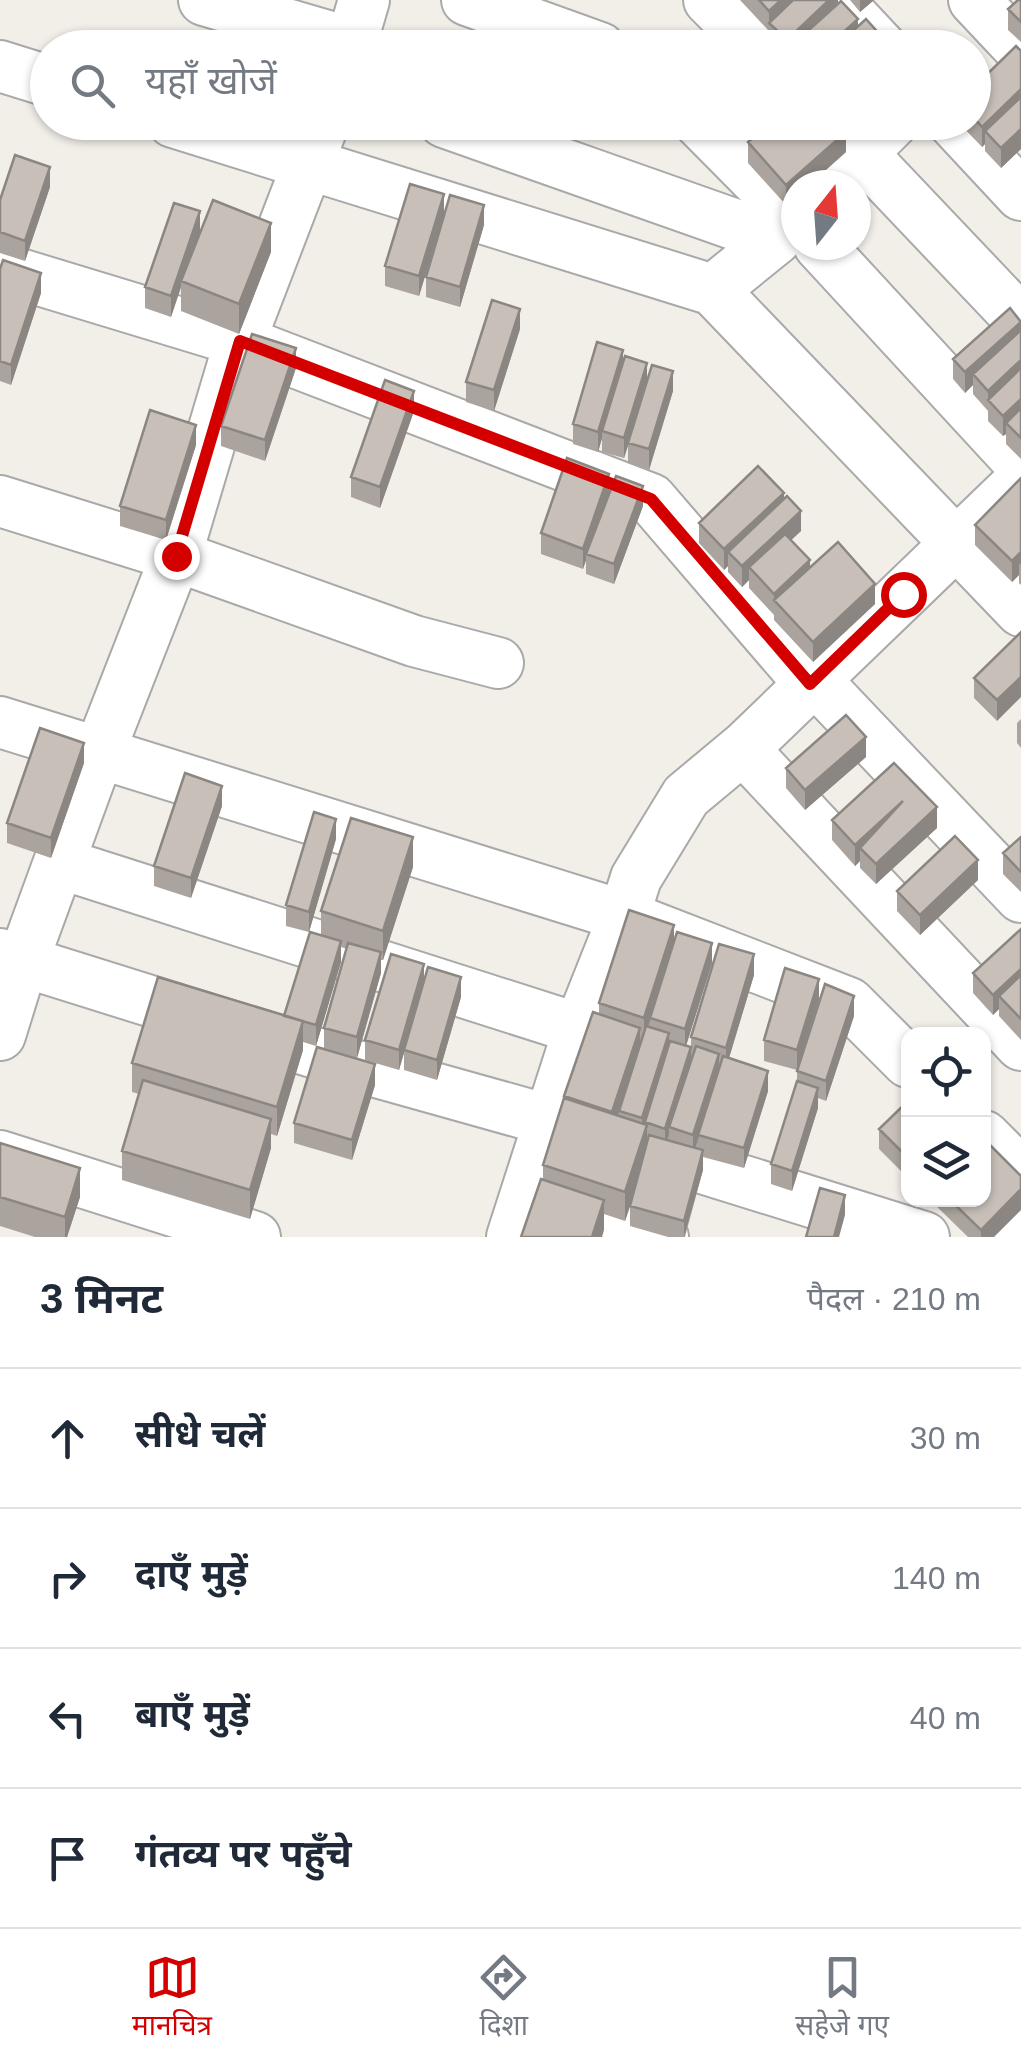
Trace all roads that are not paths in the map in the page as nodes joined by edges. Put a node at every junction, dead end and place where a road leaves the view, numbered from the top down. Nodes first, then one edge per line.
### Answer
1 (204, 0) edge
2 (467, 0) edge
3 (709, 0) edge
4 (838, 0) edge
5 (355, 30) edge
6 (550, 30) edge
7 (739, 30) edge
8 (866, 30) edge
9 (0, 66) edge
10 (30, 75) edge
11 (290, 140) edge
12 (504, 140) edge
13 (716, 140) edge
14 (970, 140) edge
15 (316, 144) edge
16 (854, 146) edge
17 (1021, 195) edge
18 (781, 211) edge
19 (781, 223) edge
20 (781, 240) edge
21 (827, 260) edge
22 (0, 268) edge
23 (713, 290) junction
24 (1021, 321) edge
25 (240, 341) junction
26 (1021, 464) edge
27 (1021, 482) edge
28 (0, 501) edge
29 (958, 542) junction
30 (176, 556) junction
31 (1021, 611) edge
32 (498, 663) dead end
33 (813, 682) junction
34 (0, 722) edge
35 (743, 748) junction
36 (99, 753) junction
37 (59, 863) junction
38 (1021, 897) edge
39 (624, 916) junction
40 (11, 958) edge
41 (579, 1029) junction
42 (0, 1036) edge
43 (1021, 1045) edge
44 (901, 1055) edge
45 (548, 1120) junction
46 (991, 1143) edge
47 (0, 1156) edge
48 (1021, 1173) edge
49 (519, 1216) edge
50 (1021, 1223) edge
51 (256, 1237) edge
52 (663, 1237) edge
53 (924, 1237) edge
54 (1007, 1237) edge

1 - 5 street
2 - 6 street
3 - 7 street
4 - 8 street
9 - 10 street
11 - 15 street
12 - 19 street
13 - 18 street
14 - 17 street
15 - 23 street
15 - 25 street
16 - 24 street
20 - 23 street
21 - 26 street
22 - 25 street
23 - 29 street
25 - 30 street
25 - 33 street
27 - 29 street
28 - 30 street
29 - 31 street
29 - 33 street
30 - 32 street
30 - 36 street
33 - 35 street
33 - 38 street
34 - 36 street
35 - 39 street
35 - 43 street
36 - 37 street
36 - 39 street
37 - 40 street
37 - 41 street
39 - 41 street
39 - 44 street
40 - 42 street
40 - 45 street
41 - 45 street
45 - 49 street
45 - 53 street
46 - 48 street
47 - 51 street
49 - 52 street
50 - 54 street

